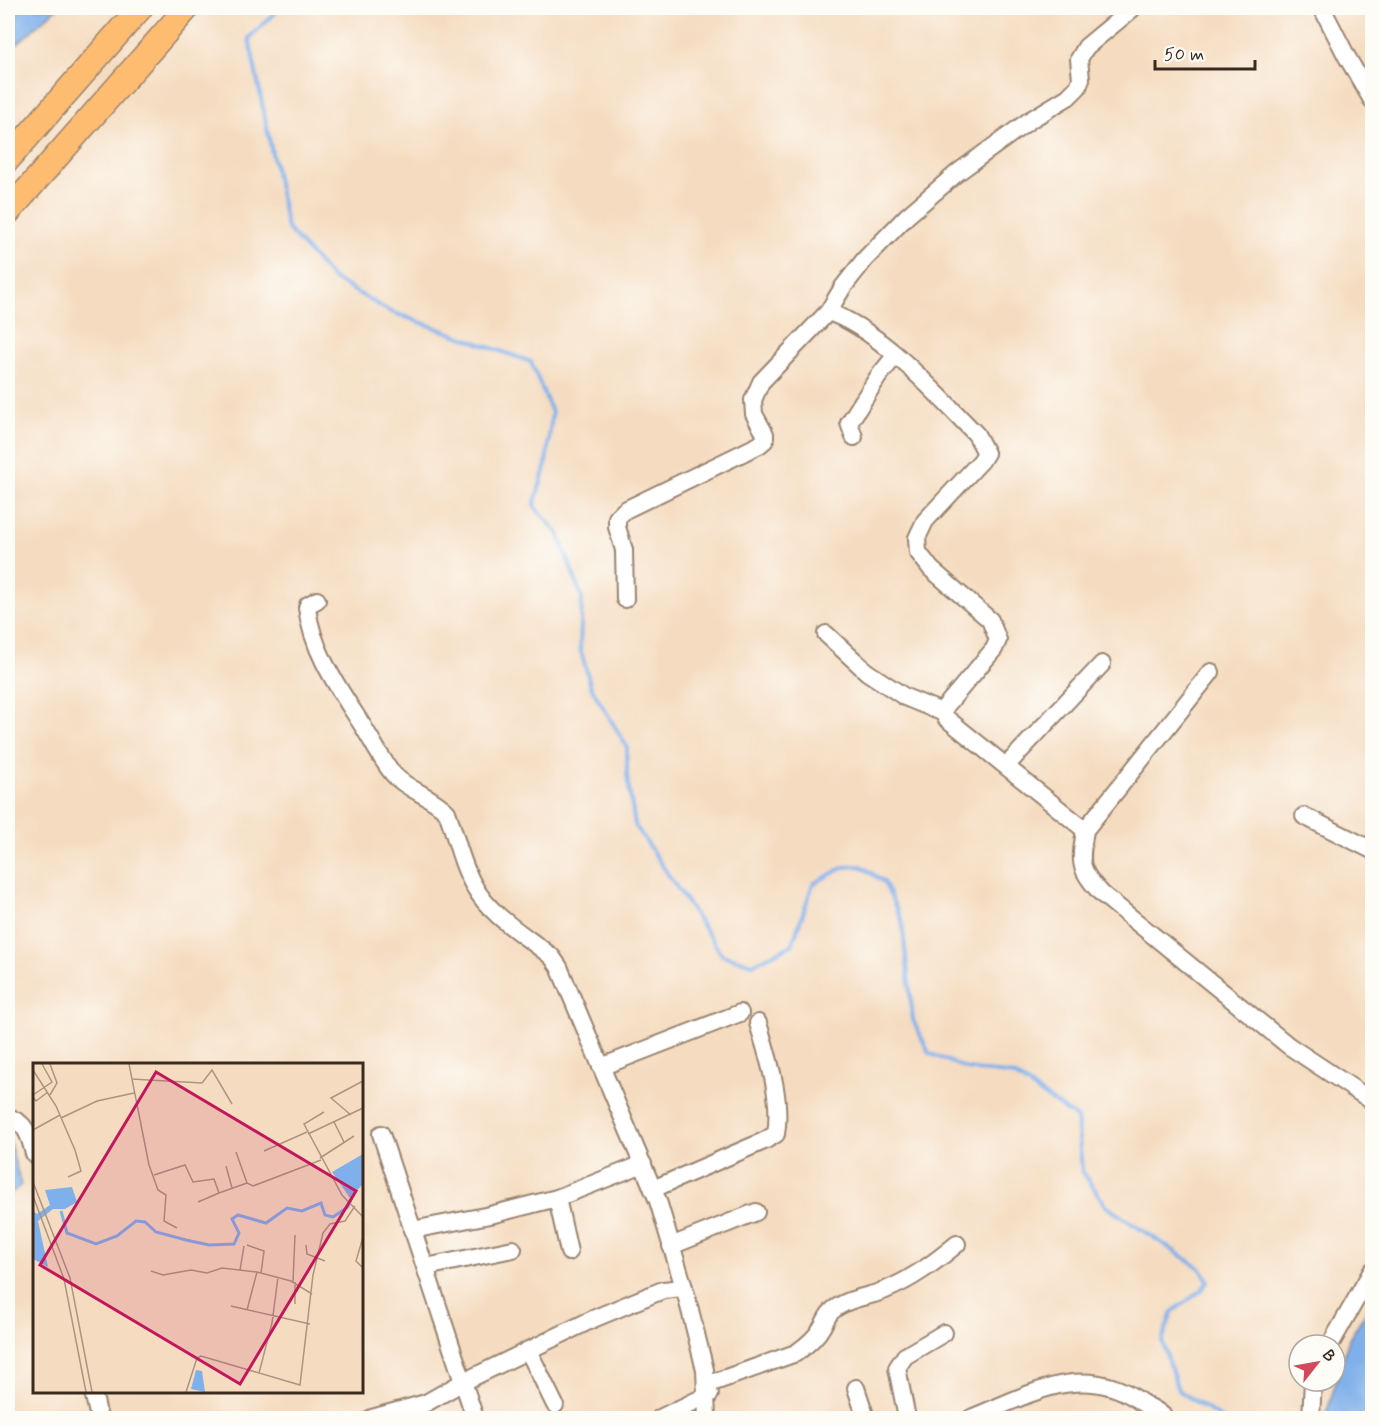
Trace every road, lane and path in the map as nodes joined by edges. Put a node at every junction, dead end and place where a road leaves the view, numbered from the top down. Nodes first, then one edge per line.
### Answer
1 (140, 8) edge
2 (187, 8) edge
3 (1132, 8) edge
4 (1322, 8) edge
5 (1372, 100) edge
6 (8, 159) edge
7 (8, 212) edge
8 (828, 312) junction
9 (895, 356) junction
10 (854, 437) dead end
11 (625, 599) dead end
12 (317, 600) dead end
13 (826, 634) dead end
14 (1102, 664) dead end
15 (1211, 672) dead end
16 (944, 713) junction
17 (1006, 766) junction
18 (1304, 816) dead end
19 (1085, 830) junction
20 (1372, 850) edge
21 (740, 1013) dead end
22 (758, 1023) dead end
23 (601, 1067) junction
24 (1372, 1101) edge
25 (8, 1118) edge
26 (381, 1134) dead end
27 (33, 1150) edge
28 (643, 1164) junction
29 (653, 1189) junction
30 (557, 1198) junction
31 (756, 1212) dead end
32 (412, 1230) junction
33 (957, 1244) dead end
34 (671, 1246) junction
35 (513, 1249) dead end
36 (569, 1252) dead end
37 (426, 1267) junction
38 (1372, 1271) edge
39 (683, 1288) junction
40 (944, 1333) dead end
41 (1337, 1333) edge
42 (528, 1350) junction
43 (463, 1382) junction
44 (856, 1388) dead end
45 (708, 1392) junction
46 (93, 1393) edge
47 (1312, 1393) edge
48 (555, 1405) dead end
49 (99, 1419) edge
50 (372, 1419) edge
51 (475, 1419) edge
52 (660, 1419) edge
53 (707, 1419) edge
54 (866, 1419) edge
55 (907, 1419) edge
56 (971, 1419) edge
57 (1165, 1419) edge
58 (1311, 1419) edge

1 - 6 highway
2 - 7 highway
3 - 8 street
4 - 5 street
8 - 9 street
8 - 11 street
9 - 10 street
9 - 16 street
12 - 23 street
13 - 16 street
14 - 17 street
15 - 19 street
16 - 17 street
17 - 19 street
18 - 20 street
19 - 24 street
21 - 23 street
22 - 29 street
23 - 28 street
25 - 27 street
26 - 32 street
28 - 29 street
28 - 30 street
29 - 34 street
30 - 32 street
30 - 36 street
31 - 34 street
32 - 37 street
33 - 45 street
34 - 39 street
35 - 37 street
37 - 43 street
38 - 41 street
39 - 42 street
39 - 45 street
40 - 55 street
42 - 43 street
42 - 48 street
43 - 50 street
43 - 51 street
44 - 54 street
45 - 52 street
45 - 53 street
46 - 49 street
47 - 58 street
56 - 57 street

